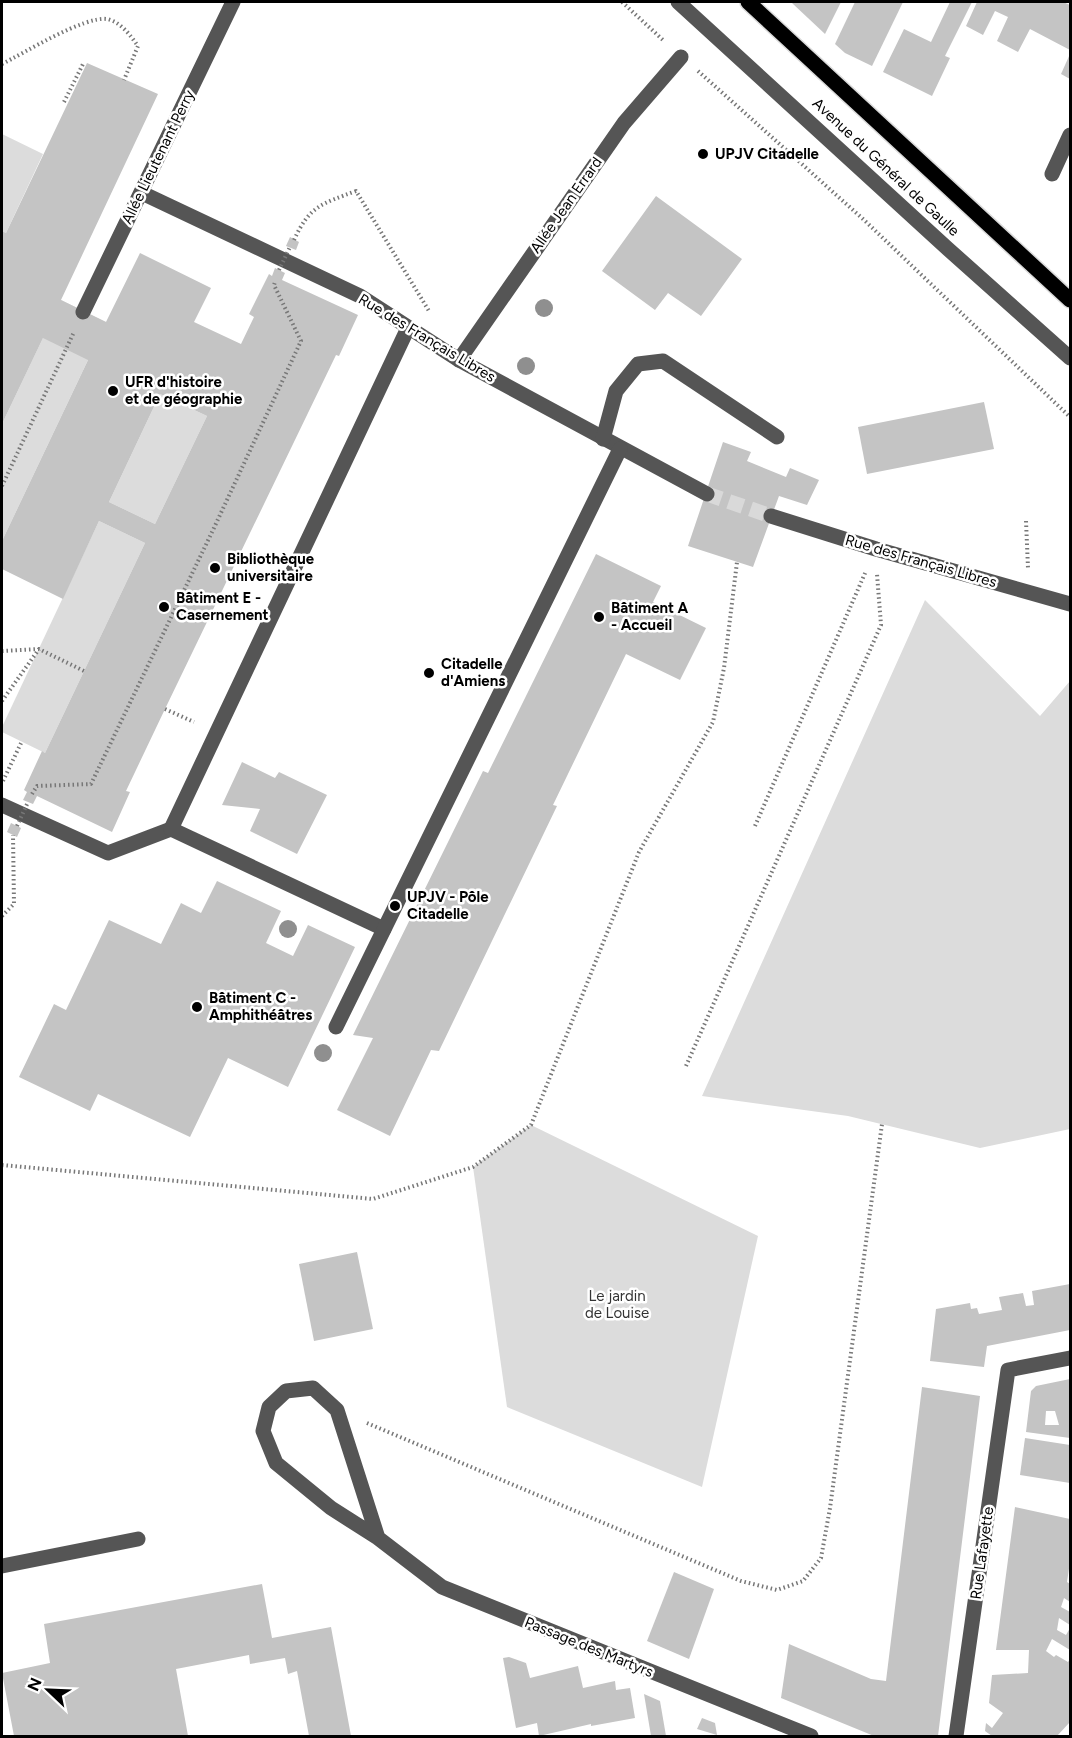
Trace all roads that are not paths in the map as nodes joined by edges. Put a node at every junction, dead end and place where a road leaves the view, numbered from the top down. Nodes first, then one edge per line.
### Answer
1 (233, 2) edge
2 (678, 2) edge
3 (748, 2) edge
4 (681, 57) road end
5 (1071, 135) edge
6 (1052, 174) dead end
7 (142, 193) junction
8 (1071, 300) edge
9 (83, 312) road end
10 (408, 328) junction
11 (1071, 358) edge
12 (459, 360) junction
13 (777, 437) dead end
14 (603, 439) junction
15 (621, 449) junction
16 (707, 494) tunnel mouth
17 (771, 516) tunnel mouth
18 (1071, 604) edge
19 (2, 805) edge
20 (171, 829) junction
21 (384, 929) junction
22 (336, 1027) dead end
23 (1071, 1359) edge
24 (378, 1538) junction
25 (138, 1539) dead end
26 (2, 1566) edge
27 (811, 1737) edge
28 (956, 1737) edge

1 - 7 street, Allée Lieutenant Perry
2 - 11 street, Avenue du Général de Gaulle
3 - 8 main road, Avenue du Général de Gaulle
4 - 12 street, Allée Jean Errard
5 - 6 street
7 - 9 street, Allée Lieutenant Perry
7 - 10 street, Rue des Français Libres
10 - 12 street, Rue des Français Libres
10 - 20 street
12 - 14 street, Rue des Français Libres
13 - 14 street
14 - 15 street, Rue des Français Libres
15 - 16 street, Rue des Français Libres
15 - 21 street
17 - 18 street, Rue des Français Libres
19 - 20 street
20 - 21 street
21 - 22 street
23 - 28 street, Rue Lafayette
24 - 24 street, Passage des Martyrs
24 - 27 street, Passage des Martyrs
25 - 26 street

